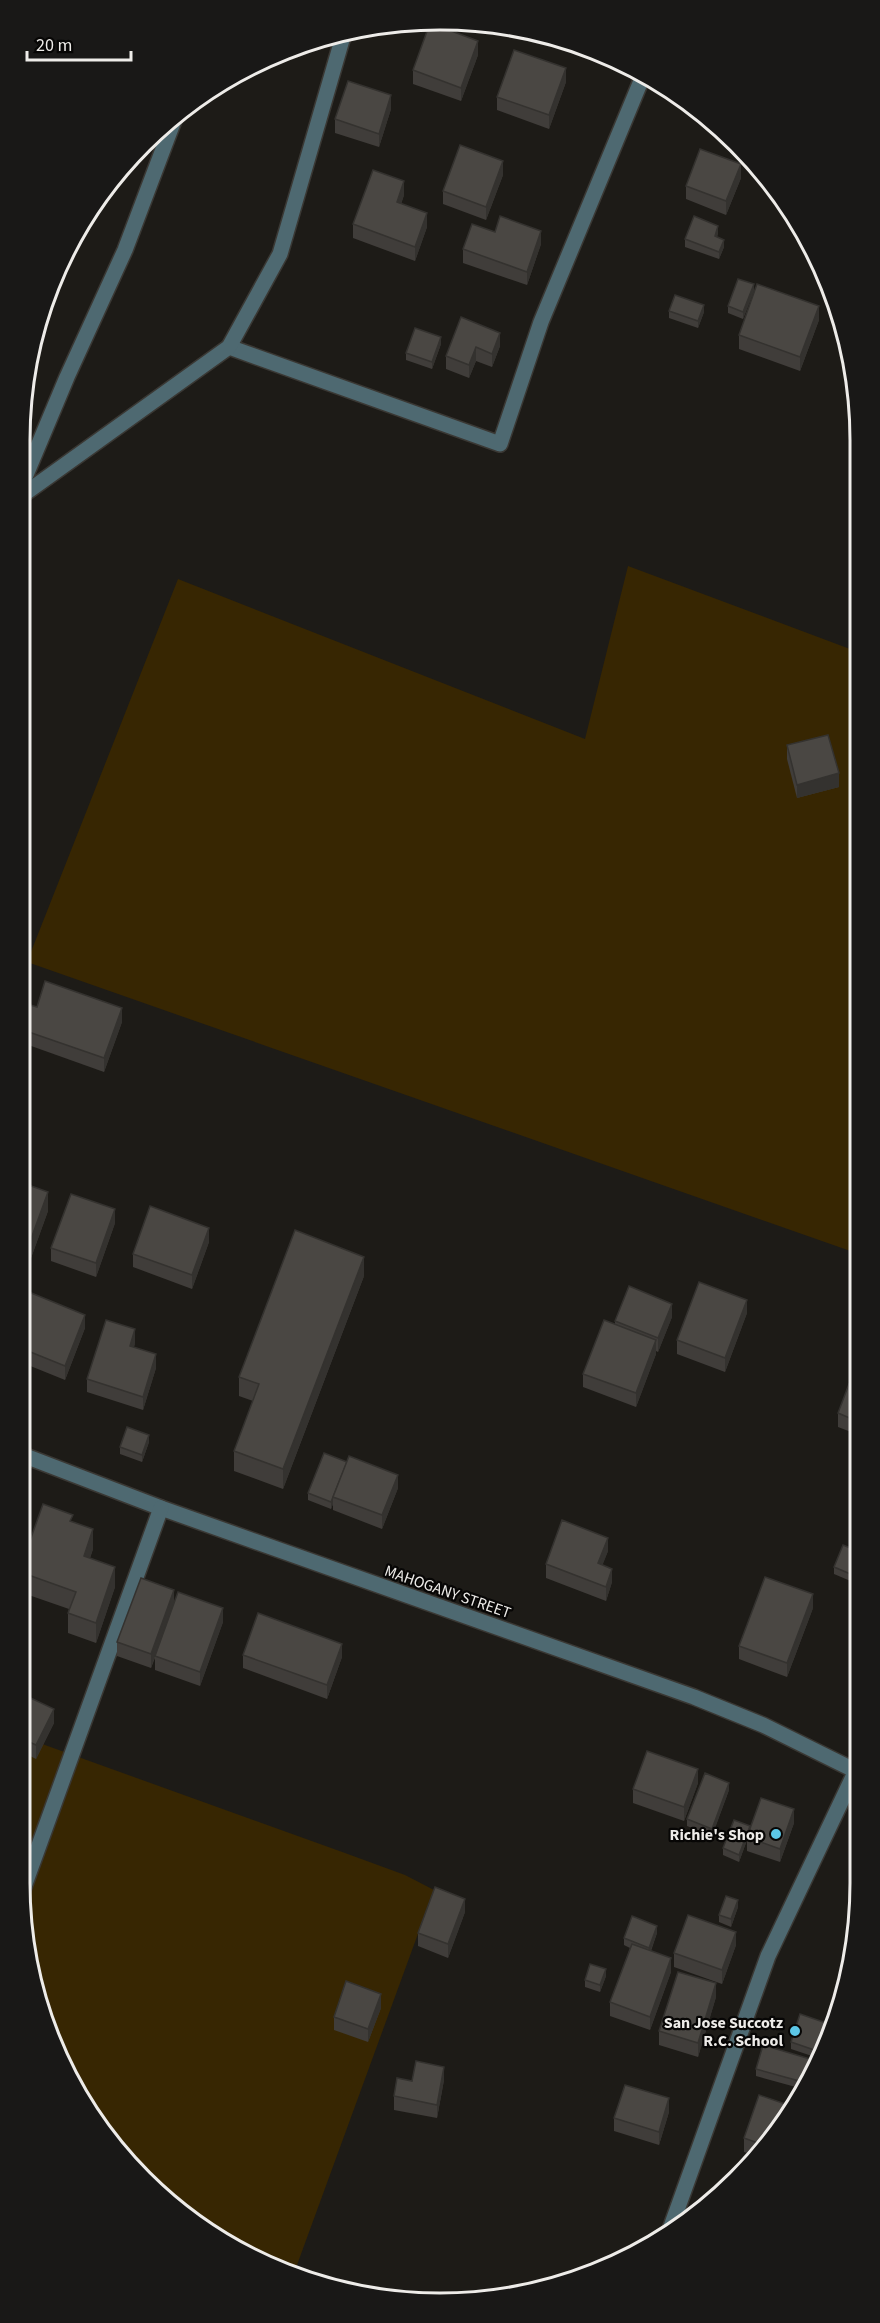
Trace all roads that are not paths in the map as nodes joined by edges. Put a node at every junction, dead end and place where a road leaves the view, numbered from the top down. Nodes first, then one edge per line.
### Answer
1 (341, 42) edge
2 (640, 82) edge
3 (169, 133) edge
4 (229, 347) junction
5 (30, 465) edge
6 (30, 490) edge
7 (30, 1459) edge
8 (161, 1508) junction
9 (850, 1765) edge
10 (850, 1787) edge
11 (30, 1870) edge
12 (673, 2220) edge

1 - 4 street
2 - 4 street
3 - 5 street
4 - 6 street
7 - 8 street, MAHOGANY STREET
8 - 9 street, MAHOGANY STREET
8 - 11 street
10 - 12 street

